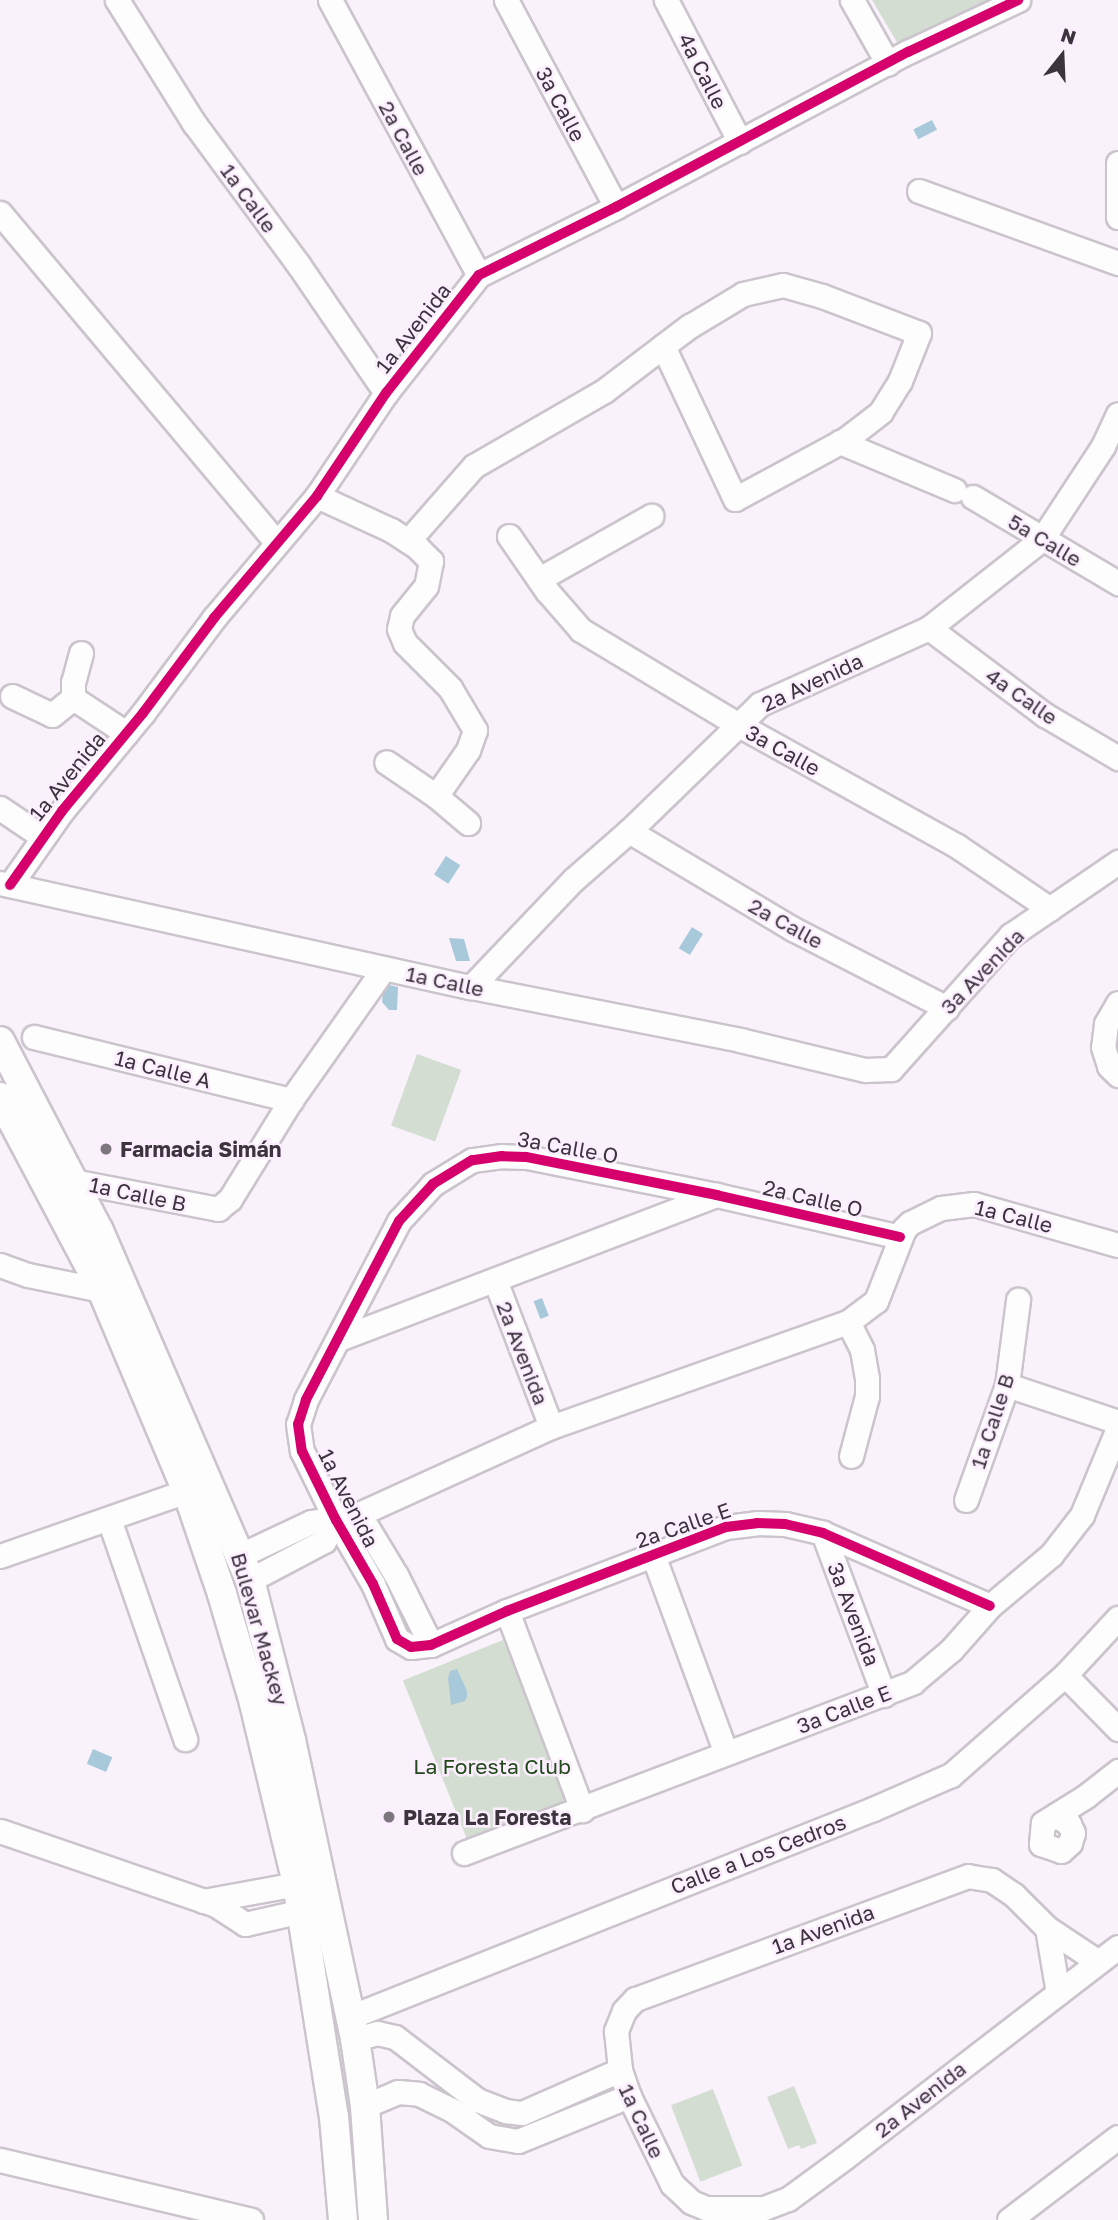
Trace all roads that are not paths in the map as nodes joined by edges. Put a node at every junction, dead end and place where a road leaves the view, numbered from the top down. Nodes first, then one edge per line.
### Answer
1 (117, 0) edge
2 (330, 0) edge
3 (506, 0) edge
4 (666, 0) edge
5 (852, 0) edge
6 (1018, 0) edge
7 (888, 64) junction
8 (740, 142) junction
9 (1118, 163) edge
10 (919, 191) dead end
11 (616, 207) junction
12 (0, 213) edge
13 (1118, 217) edge
14 (1118, 262) edge
15 (479, 275) junction
16 (663, 346) junction
17 (386, 393) junction
18 (1118, 414) edge
19 (840, 442) junction
20 (317, 496) junction
21 (651, 516) dead end
22 (509, 536) dead end
23 (1042, 539) junction
24 (408, 541) junction
25 (276, 542) junction
26 (539, 579) junction
27 (1118, 583) edge
28 (929, 628) junction
29 (81, 653) dead end
30 (12, 696) dead end
31 (72, 698) junction
32 (737, 724) junction
33 (126, 733) junction
34 (1118, 758) edge
35 (386, 762) dead end
36 (436, 796) junction
37 (0, 808) edge
38 (468, 823) dead end
39 (629, 831) junction
40 (43, 838) junction
41 (1118, 863) edge
42 (5, 884) edge
43 (1050, 909) junction
44 (384, 968) junction
45 (471, 987) junction
46 (1118, 1003) edge
47 (947, 1008) junction
48 (34, 1037) dead end
49 (0, 1041) edge
50 (891, 1069) joint
51 (1118, 1075) edge
52 (0, 1097) edge
53 (292, 1100) junction
54 (73, 1181) junction
55 (717, 1195) junction
56 (900, 1237) junction
57 (1118, 1245) edge
58 (0, 1265) edge
59 (495, 1280) junction
60 (102, 1290) junction
61 (1018, 1300) dead end
62 (848, 1322) junction
63 (339, 1339) junction
64 (1007, 1385) junction
65 (1118, 1422) edge
66 (551, 1427) junction
67 (1118, 1428) edge
68 (851, 1456) dead end
69 (187, 1491) junction
70 (966, 1500) dead end
71 (359, 1514) junction
72 (109, 1519) junction
73 (336, 1520) junction
74 (823, 1533) junction
75 (653, 1555) junction
76 (0, 1556) edge
77 (245, 1568) junction
78 (990, 1606) junction
79 (507, 1611) junction
80 (1118, 1618) edge
81 (431, 1645) junction
82 (1070, 1670) junction
83 (884, 1695) junction
84 (1118, 1709) edge
85 (1118, 1729) edge
86 (185, 1739) dead end
87 (726, 1753) junction
88 (1118, 1771) edge
89 (582, 1810) junction
90 (1056, 1815) dead end
91 (0, 1830) edge
92 (464, 1853) dead end
93 (309, 1904) junction
94 (1047, 1928) junction
95 (1118, 1947) edge
96 (1097, 1961) junction
97 (656, 1990) joint
98 (1058, 1993) junction
99 (353, 2028) junction
100 (620, 2070) junction
101 (629, 2096) junction
102 (365, 2106) junction
103 (1118, 2137) edge
104 (0, 2160) edge
105 (706, 2208) joint
106 (251, 2220) edge
107 (343, 2220) edge
108 (373, 2220) edge
109 (1009, 2220) edge

1 - 17 street, 1a Calle
2 - 15 street, 2a Calle
3 - 11 street, 3a Calle
4 - 8 street, 4a Calle
5 - 7 street
6 - 7 street, 1a Avenida
7 - 8 street, 1a Avenida
8 - 11 street, 1a Avenida
9 - 13 street
10 - 14 street
11 - 15 street, 1a Avenida
12 - 25 street
15 - 17 street, 1a Avenida
16 - 19 street
16 - 19 street
16 - 24 street
17 - 20 street, 1a Avenida
18 - 23 street, 2a Avenida
19 - 23 street, 5a Calle
20 - 24 street
20 - 25 street, 1a Avenida
21 - 26 street
22 - 26 street, 3a Calle
23 - 27 street, 5a Calle
23 - 28 street, 2a Avenida
24 - 36 street
25 - 33 street, 1a Avenida
26 - 32 street, 3a Calle
28 - 32 street, 2a Avenida
28 - 34 street, 4a Calle
29 - 31 street
30 - 31 street
31 - 33 street
32 - 39 street, 2a Avenida
32 - 43 street, 3a Calle
33 - 40 street, 1a Avenida
35 - 36 street
36 - 38 street
37 - 40 street
39 - 45 street, 2a Avenida
39 - 47 street, 2a Calle
40 - 42 street, 1a Avenida
41 - 43 street, 3a Avenida
42 - 44 street, 1a Calle
43 - 47 street, 3a Avenida
44 - 45 street, 1a Calle
44 - 53 street
45 - 50 street, 1a Calle
46 - 51 street
47 - 50 street, 3a Avenida
48 - 53 street, 1a Calle A
49 - 54 main road, Bulevar Mackey
52 - 60 main road, Bulevar Mackey
53 - 54 street, 1a Calle B
54 - 77 main road, Bulevar Mackey
55 - 56 street, 2a Calle O
55 - 59 street
55 - 63 street, 3a Calle O
56 - 57 street, 1a Calle
56 - 62 street, 1a Calle
58 - 60 street
59 - 63 street
59 - 66 street, 2a Avenida
60 - 69 main road, Bulevar Mackey
61 - 64 street, 1a Calle B
62 - 66 street, 1a Calle
62 - 68 street
63 - 73 street, 1a Avenida
64 - 65 street
64 - 70 street, 1a Calle B
66 - 71 street, 1a Calle
67 - 78 street, 3a Calle E
69 - 72 street
69 - 93 main road, Bulevar Mackey
71 - 73 street, 1a Calle
71 - 81 street, 1a Avenida
72 - 76 street
72 - 86 street
73 - 77 street
73 - 81 street, 1a Avenida
74 - 75 street, 2a Calle E
74 - 78 street, 2a Calle E
74 - 83 street, 3a Avenida
75 - 79 street, 2a Calle E
75 - 87 street
77 - 93 main road, Bulevar Mackey
78 - 83 street, 3a Calle E
79 - 81 street, 2a Calle E
79 - 89 street
80 - 82 street, Calle a Los Cedros
82 - 84 street
82 - 85 street
82 - 99 street, Calle a Los Cedros
83 - 87 street, 3a Calle E
87 - 89 street, 3a Calle E
88 - 90 street
89 - 92 street, 3a Calle E
91 - 93 street
93 - 99 main road, Bulevar Mackey
93 - 107 main road, Bulevar Mackey
94 - 96 street
94 - 97 street, 1a Avenida
94 - 98 street
95 - 96 street, 2a Avenida
96 - 98 street, 2a Avenida
97 - 100 street, 1a Calle
98 - 105 street, 2a Avenida
99 - 100 street
99 - 102 main road, Bulevar Mackey
100 - 101 street, 1a Calle
101 - 102 street
101 - 105 street, 1a Calle
102 - 108 main road, Bulevar Mackey
103 - 109 street
104 - 106 street

